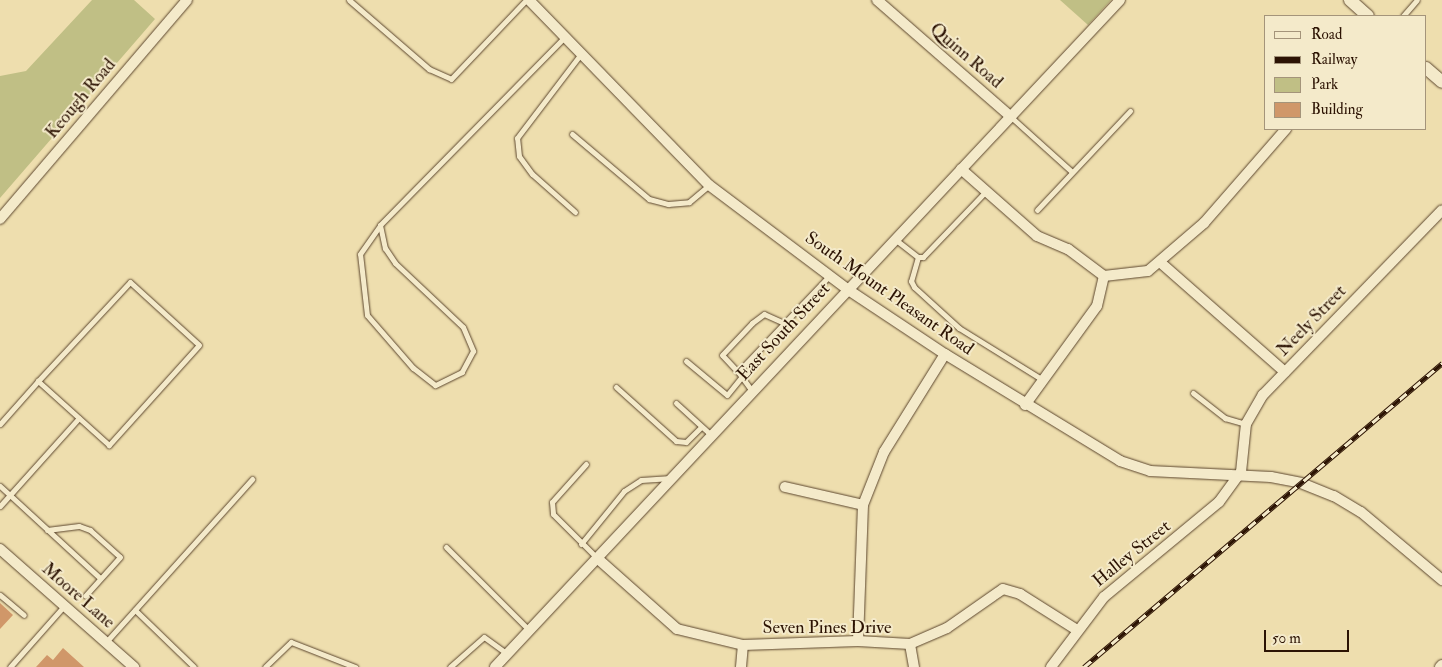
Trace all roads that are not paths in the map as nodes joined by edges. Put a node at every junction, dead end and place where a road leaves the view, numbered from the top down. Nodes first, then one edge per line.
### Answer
1 (187, 0) edge
2 (348, 0) edge
3 (528, 0) edge
4 (877, 0) edge
5 (1120, 0) edge
6 (1350, 0) edge
7 (1417, 0) edge
8 (1367, 15) edge
9 (1404, 15) edge
10 (563, 39) junction
11 (580, 55) junction
12 (1427, 69) edge
13 (1442, 82) edge
14 (1130, 111) dead end
15 (1011, 117) junction
16 (1285, 130) edge
17 (572, 134) dead end
18 (961, 170) junction
19 (1072, 172) junction
20 (709, 185) junction
21 (986, 192) junction
22 (1037, 210) dead end
23 (1442, 210) edge
24 (575, 212) dead end
25 (0, 219) edge
26 (380, 225) junction
27 (894, 239) junction
28 (918, 257) junction
29 (1161, 263) junction
30 (829, 275) junction
31 (1104, 276) junction
32 (847, 288) junction
33 (784, 324) junction
34 (945, 354) junction
35 (686, 361) dead end
36 (738, 372) junction
37 (1285, 372) junction
38 (740, 379) junction
39 (1044, 380) junction
40 (38, 381) junction
41 (616, 387) dead end
42 (752, 391) junction
43 (1193, 393) dead end
44 (676, 403) dead end
45 (1025, 405) junction
46 (79, 418) junction
47 (0, 424) edge
48 (1246, 424) junction
49 (701, 427) junction
50 (711, 436) junction
51 (586, 464) dead end
52 (1241, 472) junction
53 (671, 478) junction
54 (252, 479) dead end
55 (0, 486) edge
56 (785, 487) dead end
57 (9, 496) junction
58 (864, 505) junction
59 (0, 506) edge
60 (47, 530) junction
61 (581, 544) junction
62 (446, 547) dead end
63 (1, 552) edge
64 (597, 558) junction
65 (100, 578) junction
66 (1442, 580) edge
67 (0, 595) edge
68 (85, 596) dead end
69 (64, 606) junction
70 (135, 610) junction
71 (24, 615) dead end
72 (530, 630) junction
73 (1077, 630) junction
74 (858, 641) junction
75 (106, 642) junction
76 (910, 644) junction
77 (743, 645) junction
78 (507, 654) junction
79 (10, 667) edge
80 (134, 667) edge
81 (194, 667) edge
82 (265, 667) edge
83 (355, 667) edge
84 (450, 667) edge
85 (495, 667) edge
86 (741, 667) edge
87 (914, 667) edge
88 (1051, 667) edge

1 - 25 street, Keough Road
2 - 3 lane
3 - 10 street, South Mount Pleasant Road
4 - 15 street, Quinn Road
5 - 15 street, East South Street
6 - 8 street
7 - 9 lane
10 - 11 street, South Mount Pleasant Road
10 - 26 lane
11 - 20 street, South Mount Pleasant Road
11 - 24 lane
12 - 13 street
14 - 19 lane
15 - 18 street, East South Street
15 - 19 lane
16 - 29 street
17 - 20 lane
18 - 21 street
18 - 27 street, East South Street
19 - 22 lane
20 - 30 street, South Mount Pleasant Road
21 - 28 lane
21 - 31 street
23 - 37 street, Neely Street
26 - 26 lane
27 - 28 lane
27 - 32 street, East South Street
28 - 39 lane
29 - 31 street
29 - 37 street
30 - 32 street, South Mount Pleasant Road
30 - 33 lane
31 - 39 street
32 - 34 street, South Mount Pleasant Road
32 - 42 street, East South Street
33 - 36 lane
33 - 36 lane
34 - 45 street, South Mount Pleasant Road
34 - 58 street
35 - 38 lane
36 - 38 lane
37 - 48 street, Neely Street
38 - 42 lane
39 - 45 street
40 - 46 lane
40 - 46 lane
40 - 47 lane
41 - 49 lane
42 - 50 street, East South Street
43 - 48 lane
44 - 49 lane
45 - 52 street, South Mount Pleasant Road
46 - 57 lane
48 - 52 street, Neely Street
49 - 50 lane
50 - 53 street, East South Street
51 - 61 lane
52 - 66 street, South Mount Pleasant Road
52 - 73 street, Halley Street
53 - 61 lane
53 - 64 street, East South Street
54 - 70 lane
55 - 57 lane
56 - 58 street
57 - 59 lane
57 - 60 lane
58 - 74 street
60 - 65 lane
60 - 65 lane
61 - 64 lane
62 - 72 lane
63 - 69 street, Moore Lane
64 - 72 street, East South Street
64 - 77 street, Seven Pines Drive
65 - 68 lane
67 - 71 lane
69 - 75 street, Moore Lane
69 - 79 lane
70 - 75 lane
70 - 81 lane
72 - 78 street, East South Street
73 - 76 street, Seven Pines Drive
73 - 88 street, Halley Street
74 - 76 street, Seven Pines Drive
74 - 77 street, Seven Pines Drive
75 - 80 street, Moore Lane
76 - 87 street, Seven Pines Drive
77 - 86 street, Seven Pines Drive
78 - 84 lane
78 - 85 street, East South Street
82 - 83 lane

